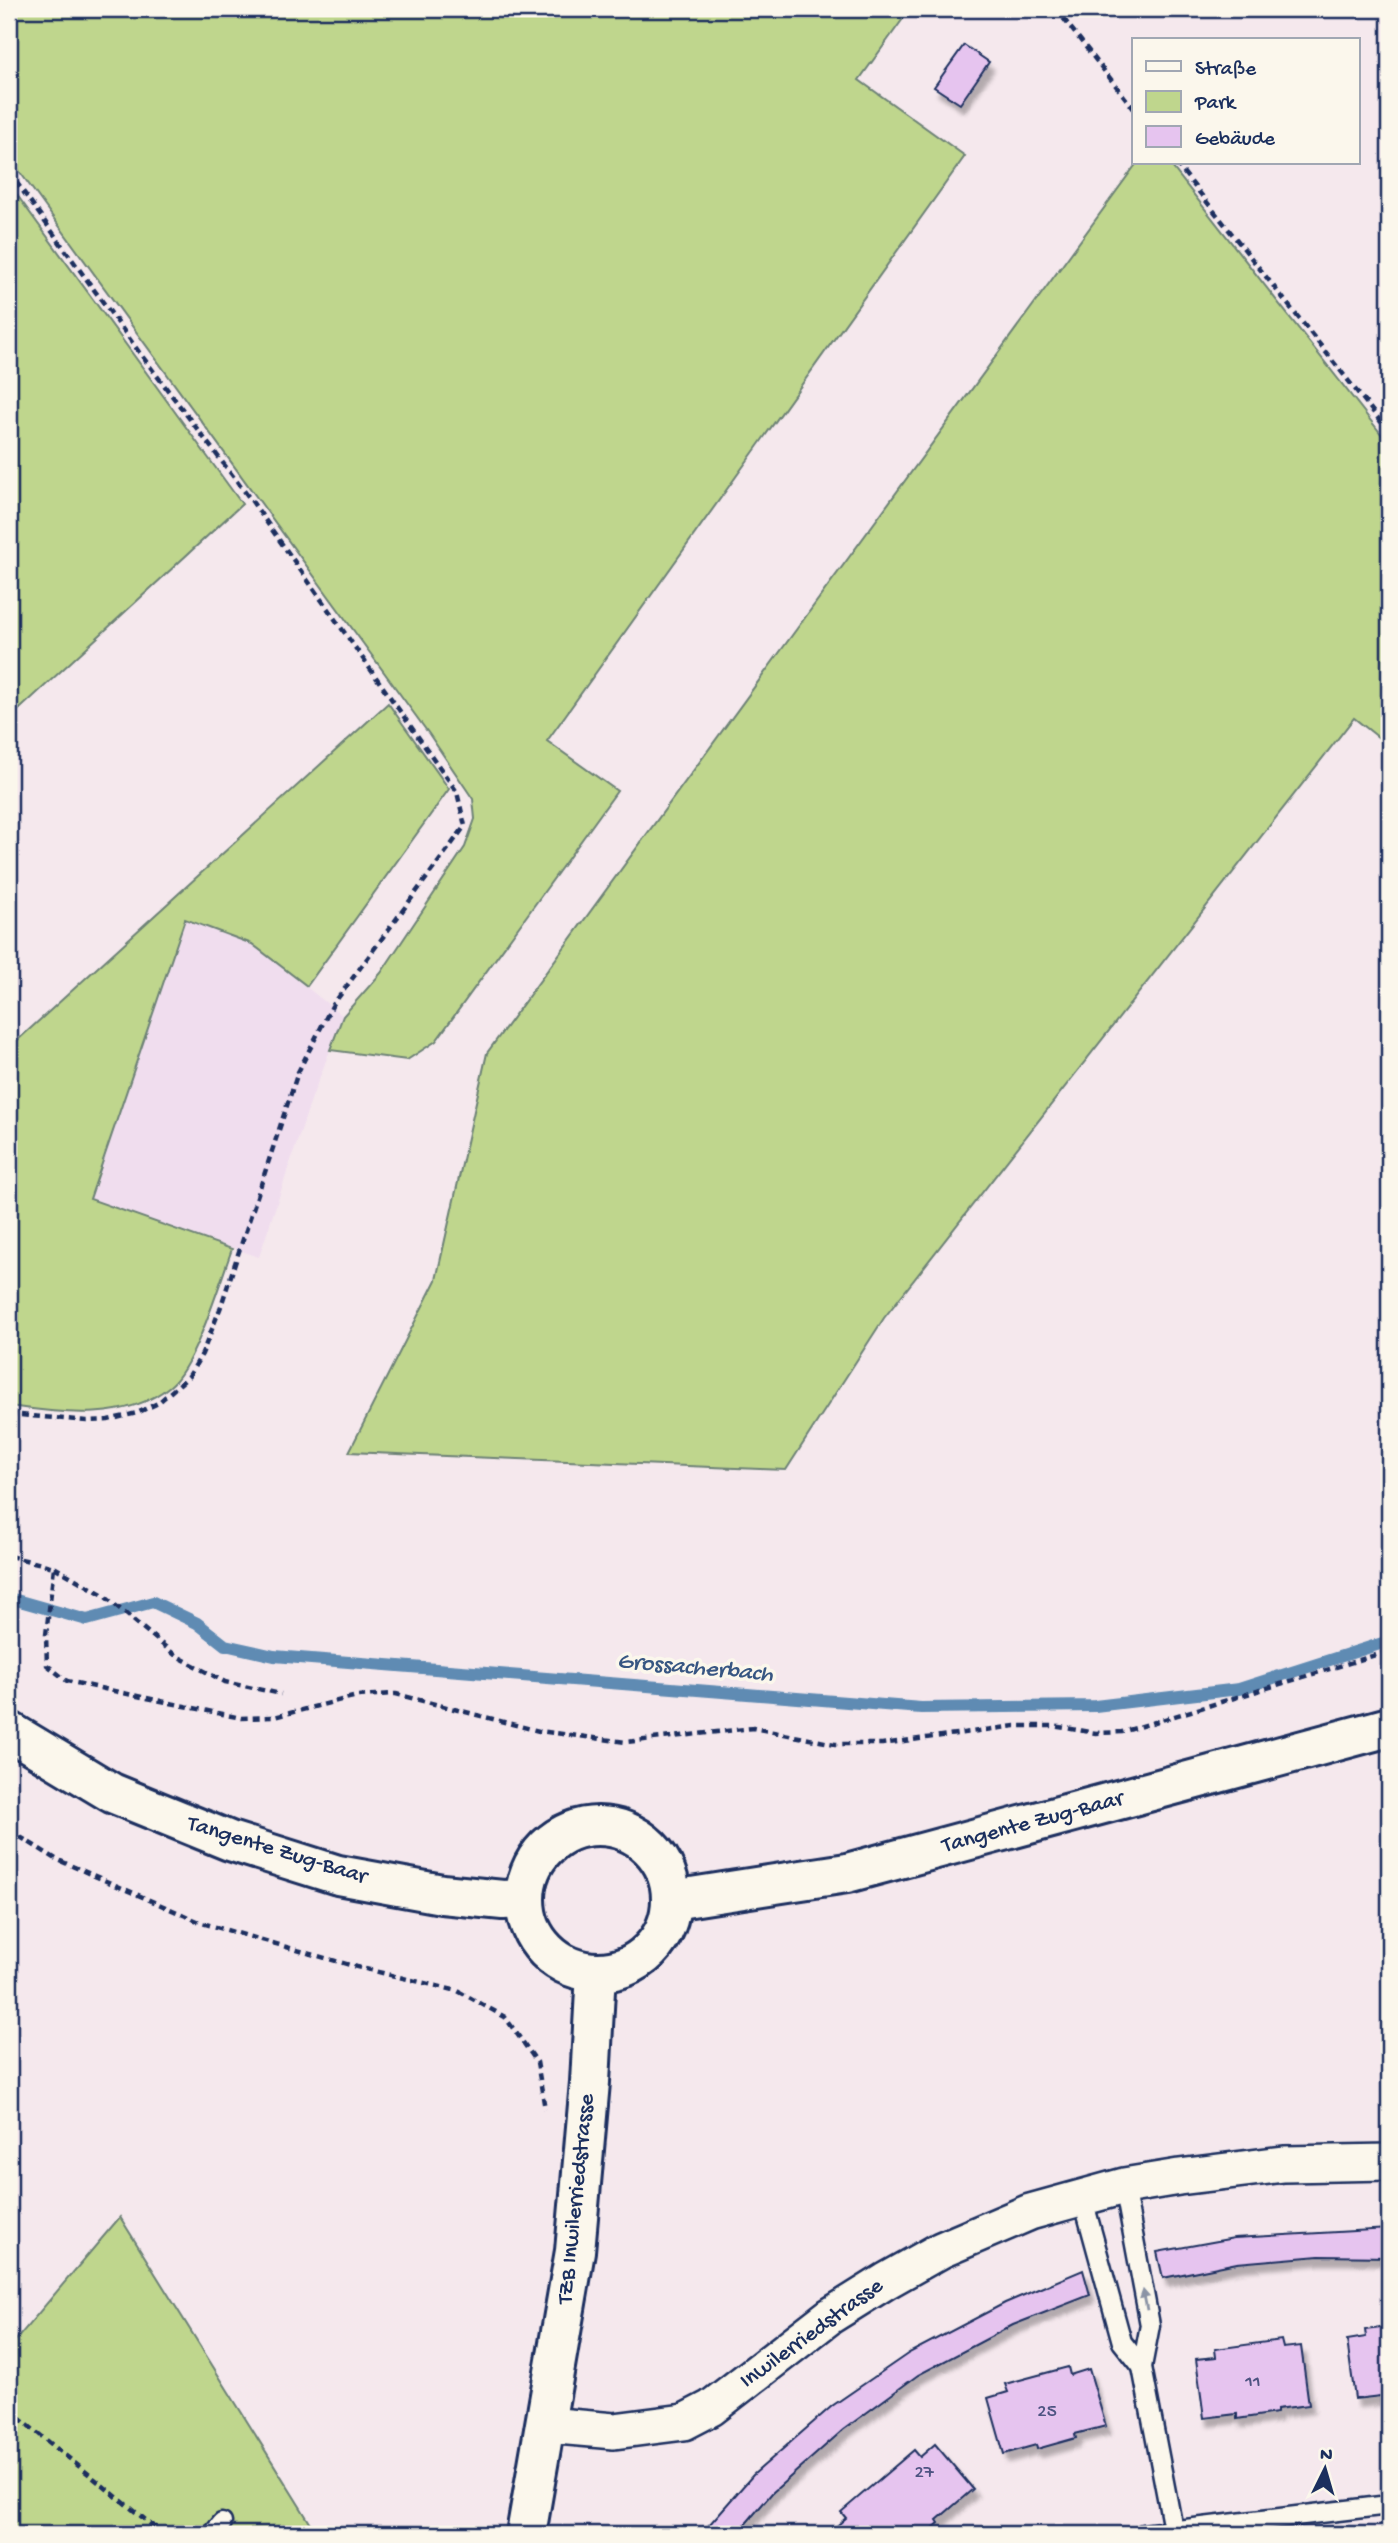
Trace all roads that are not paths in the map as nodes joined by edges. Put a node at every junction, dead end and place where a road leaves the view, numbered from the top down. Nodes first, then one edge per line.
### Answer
1 (1389, 1727) edge
2 (9, 1731) edge
3 (525, 1899) junction
4 (672, 1900) junction
5 (596, 1972) junction
6 (1389, 2162) edge
7 (1124, 2186) junction
8 (1082, 2196) junction
9 (1142, 2367) junction
10 (546, 2425) junction
11 (1389, 2505) edge
12 (1174, 2532) edge
13 (526, 2534) edge
14 (1143, 2534) edge

1 - 4 main road, Tangente Zug-Baar
2 - 3 main road, Tangente Zug-Baar
3 - 4 main road
3 - 5 main road
4 - 5 main road
5 - 10 main road, TZB Inwilerriedstrasse
6 - 7 street, Inwilerriedstrasse
7 - 8 street, Inwilerriedstrasse
9 -> 7 lane
8 - 9 lane
8 - 10 street, Inwilerriedstrasse
9 - 12 lane
10 - 13 main road
11 - 12 lane
12 - 14 lane

